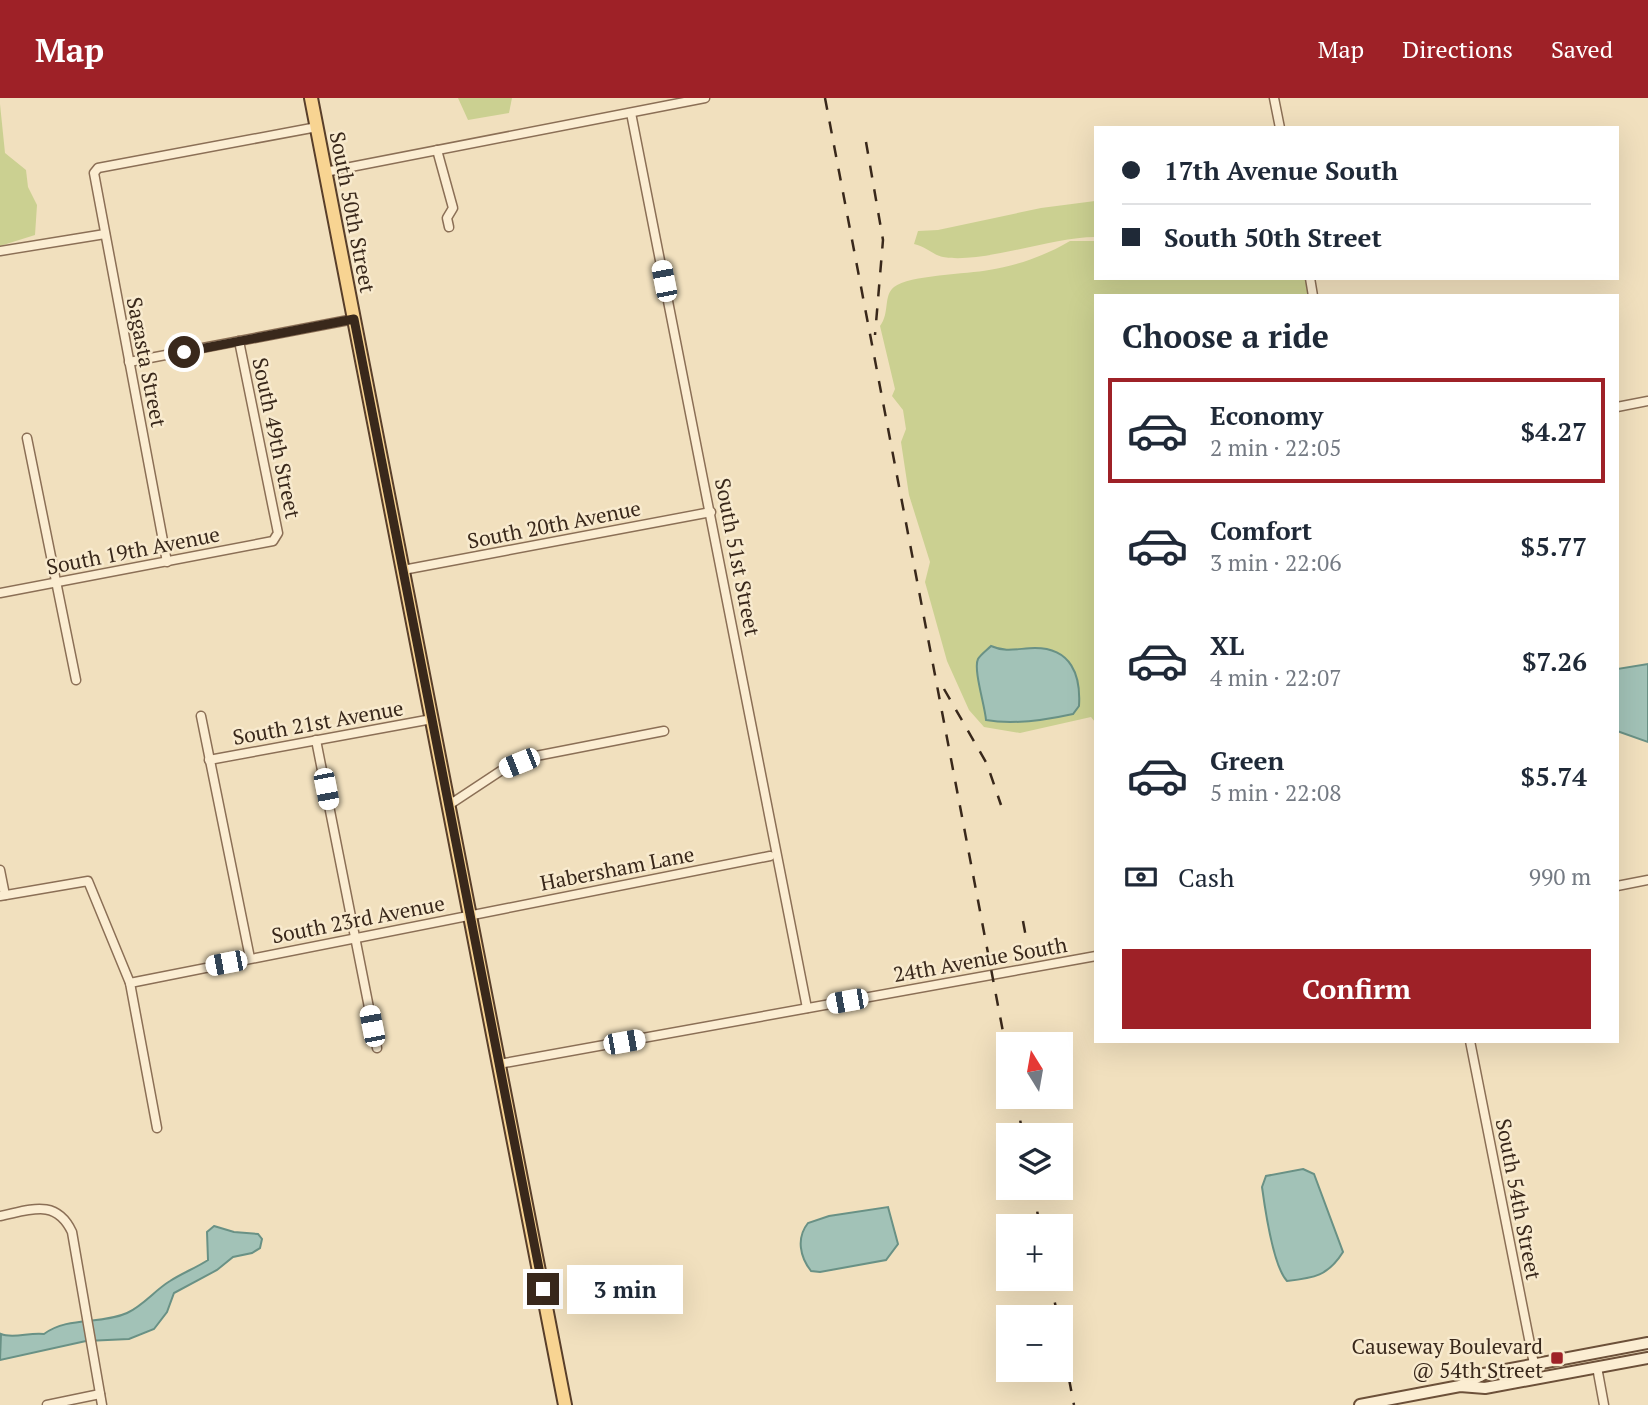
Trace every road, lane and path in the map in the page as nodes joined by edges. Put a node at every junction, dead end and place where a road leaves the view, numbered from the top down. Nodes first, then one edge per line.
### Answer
1 (311, 98) edge
2 (705, 98) edge
3 (1274, 98) edge
4 (631, 113) junction
5 (1280, 126) edge
6 (317, 127) junction
7 (437, 150) junction
8 (326, 172) junction
9 (449, 228) dead end
10 (106, 234) junction
11 (0, 251) edge
12 (354, 319) junction
13 (239, 341) junction
14 (130, 362) junction
15 (1648, 401) edge
16 (1619, 407) edge
17 (27, 438) dead end
18 (711, 512) junction
19 (273, 541) joint
20 (167, 562) junction
21 (403, 570) junction
22 (56, 582) junction
23 (0, 593) edge
24 (76, 680) dead end
25 (201, 716) dead end
26 (432, 719) junction
27 (664, 730) dead end
28 (316, 740) junction
29 (209, 760) junction
30 (449, 805) junction
31 (770, 856) dead end
32 (0, 870) edge
33 (1648, 880) edge
34 (1619, 886) edge
35 (3, 896) edge
36 (470, 915) junction
37 (355, 938) junction
38 (1094, 956) edge
39 (250, 958) junction
40 (130, 983) junction
41 (807, 1008) junction
42 (1470, 1043) edge
43 (376, 1048) dead end
44 (499, 1065) junction
45 (157, 1128) dead end
46 (0, 1216) edge
47 (1648, 1343) edge
48 (1648, 1350) edge
49 (1648, 1357) edge
50 (1534, 1364) junction
51 (1597, 1367) junction
52 (1460, 1386) junction
53 (1478, 1387) junction
54 (100, 1394) junction
55 (47, 1405) edge
56 (102, 1405) edge
57 (565, 1405) edge
58 (1360, 1405) edge
59 (1604, 1405) edge

1 - 6 main road, South 50th Street
2 - 4 street
3 - 5 street
4 - 7 street
4 - 18 street, South 51st Street
6 - 8 main road, South 50th Street
6 - 10 street, Sagasta Street
7 - 8 street
7 - 9 street
8 - 12 main road, South 50th Street
10 - 11 street
10 - 14 street, Sagasta Street
12 - 13 street
12 - 21 main road, South 50th Street
13 - 14 street
13 - 19 street, South 49th Street
14 - 20 street, Sagasta Street
15 - 16 street
17 - 22 street
18 - 21 street, South 20th Avenue
18 - 41 street, South 51st Street
19 - 20 street, South 19th Avenue
20 - 22 street, South 19th Avenue
21 - 26 main road, South 50th Street
22 - 23 street, South 19th Avenue
22 - 24 street
25 - 29 street
26 - 28 street, South 21st Avenue
26 - 30 main road, South 50th Street
27 - 30 street
28 - 29 street, South 21st Avenue
28 - 37 street
29 - 39 street
30 - 36 main road, South 50th Street
31 - 36 street, Habersham Lane
32 - 35 street
33 - 34 street
35 - 40 street
36 - 37 street, South 23rd Avenue
36 - 44 main road, South 50th Street
37 - 39 street, South 23rd Avenue
37 - 43 street
38 - 41 street, 24th Avenue South
39 - 40 street, South 23rd Avenue
40 - 45 street
41 - 44 street, 24th Avenue South
42 - 50 street, South 54th Street
44 - 57 main road, South 50th Street
46 - 54 street
47 - 50 main road
48 - 51 main road
49 - 51 main road
50 - 52 main road
50 - 53 main road
51 - 53 main road
51 - 59 street
52 - 53 main road
52 - 58 main road
54 - 55 street
54 - 56 street

